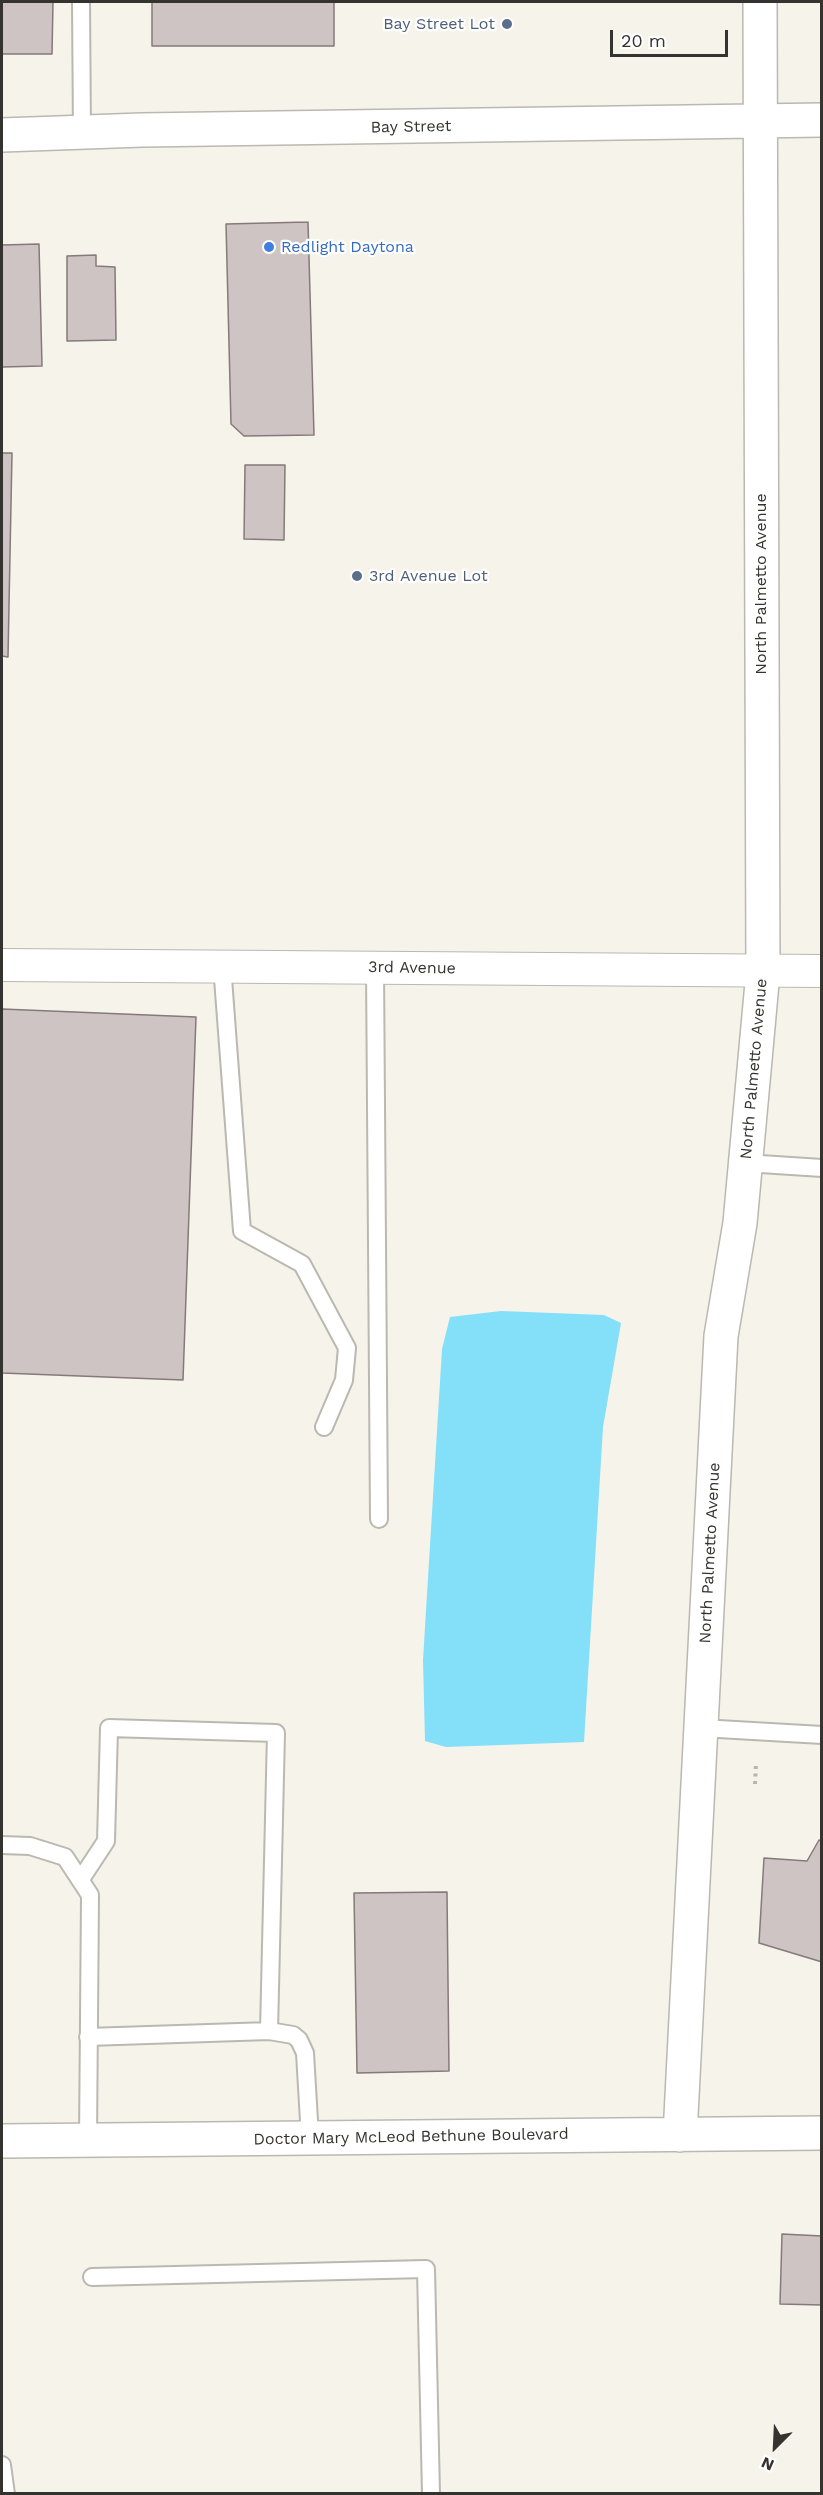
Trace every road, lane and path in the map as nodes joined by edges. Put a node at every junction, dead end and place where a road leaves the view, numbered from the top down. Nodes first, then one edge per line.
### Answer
1 (81, 2) edge
2 (760, 2) edge
3 (759, 120) junction
4 (822, 120) edge
5 (82, 134) junction
6 (2, 135) edge
7 (2, 965) edge
8 (222, 965) junction
9 (375, 967) junction
10 (822, 970) edge
11 (763, 972) junction
12 (745, 1163) junction
13 (822, 1168) edge
14 (324, 1427) dead end
15 (379, 1519) dead end
16 (701, 1728) junction
17 (822, 1735) edge
18 (756, 1764) dead end
19 (755, 1784) dead end
20 (2, 1845) edge
21 (81, 1879) junction
22 (269, 2031) junction
23 (88, 2037) junction
24 (822, 2133) edge
25 (680, 2134) junction
26 (310, 2138) junction
27 (88, 2140) junction
28 (2, 2141) edge
29 (92, 2277) dead end
30 (2, 2465) edge
31 (6, 2493) edge
32 (431, 2493) edge

1 - 5 lane
2 - 3 street, North Palmetto Avenue
3 - 4 street, Bay Street
3 - 5 street, Bay Street
3 - 11 street, North Palmetto Avenue
5 - 6 street, Bay Street
7 - 8 street, 3rd Avenue
8 - 9 street, 3rd Avenue
8 - 14 lane
9 - 11 street, 3rd Avenue
9 - 15 lane
10 - 11 street, 3rd Avenue
11 - 12 street, North Palmetto Avenue
12 - 13 lane
12 - 16 street, North Palmetto Avenue
16 - 17 lane
16 - 25 street, North Palmetto Avenue
18 - 19 path
20 - 21 lane
21 - 22 lane
21 - 23 lane
22 - 23 lane
22 - 26 lane
23 - 27 lane
24 - 25 street, Doctor Mary McLeod Bethune Boulevard
25 - 26 street, Doctor Mary McLeod Bethune Boulevard
26 - 27 street, Doctor Mary McLeod Bethune Boulevard
27 - 28 street, Doctor Mary McLeod Bethune Boulevard
29 - 32 lane
30 - 31 lane

